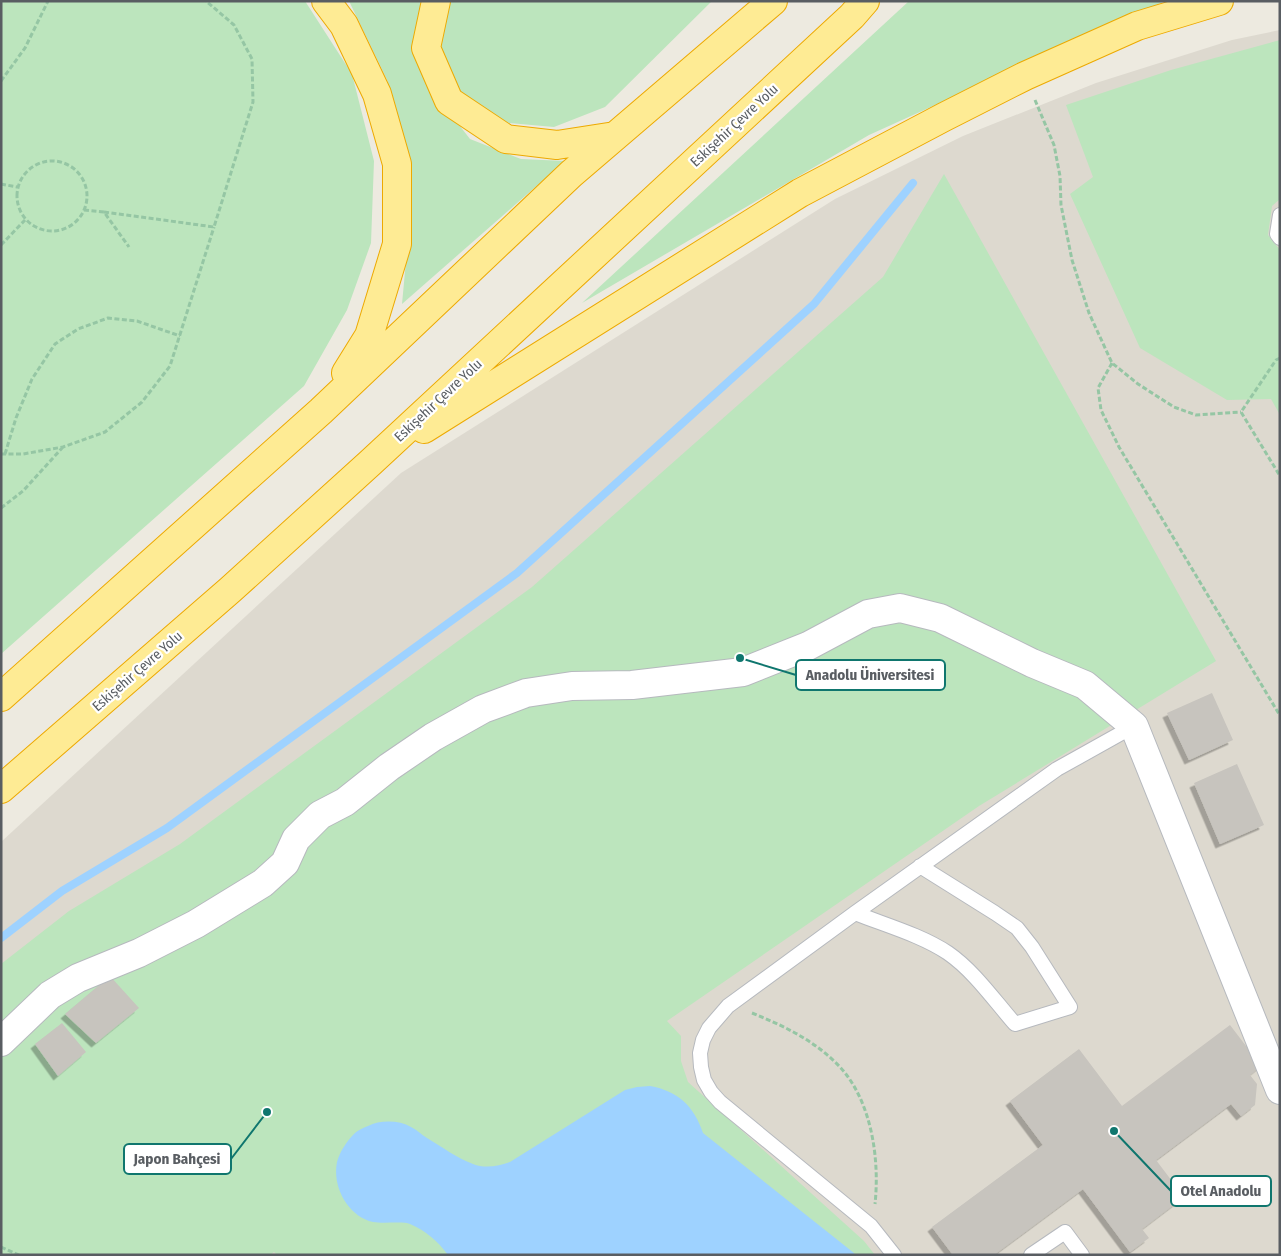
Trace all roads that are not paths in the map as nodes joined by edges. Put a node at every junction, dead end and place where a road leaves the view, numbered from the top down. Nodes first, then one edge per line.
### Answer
1 (326, 1) edge
2 (436, 1) edge
3 (773, 1) edge
4 (865, 1) edge
5 (1219, 1) edge
6 (616, 136) junction
7 (1280, 215) edge
8 (1280, 238) edge
9 (321, 411) junction
10 (370, 463) junction
11 (1, 697) edge
12 (1134, 726) junction
13 (8, 784) edge
14 (920, 866) junction
15 (855, 913) junction
16 (1, 1042) edge
17 (1280, 1090) edge
18 (894, 1255) edge
19 (1031, 1255) edge
20 (1082, 1255) edge

1 - 9 highway
2 - 6 highway
3 - 6 highway
4 - 10 highway, Eskişehir Çevre Yolu
5 - 10 highway
6 - 9 highway
7 - 8 lane
9 - 11 highway
10 - 13 highway, Eskişehir Çevre Yolu
12 - 14 lane
12 - 16 street
12 - 17 street
14 - 15 lane
14 - 15 lane
15 - 18 lane
19 - 20 lane

